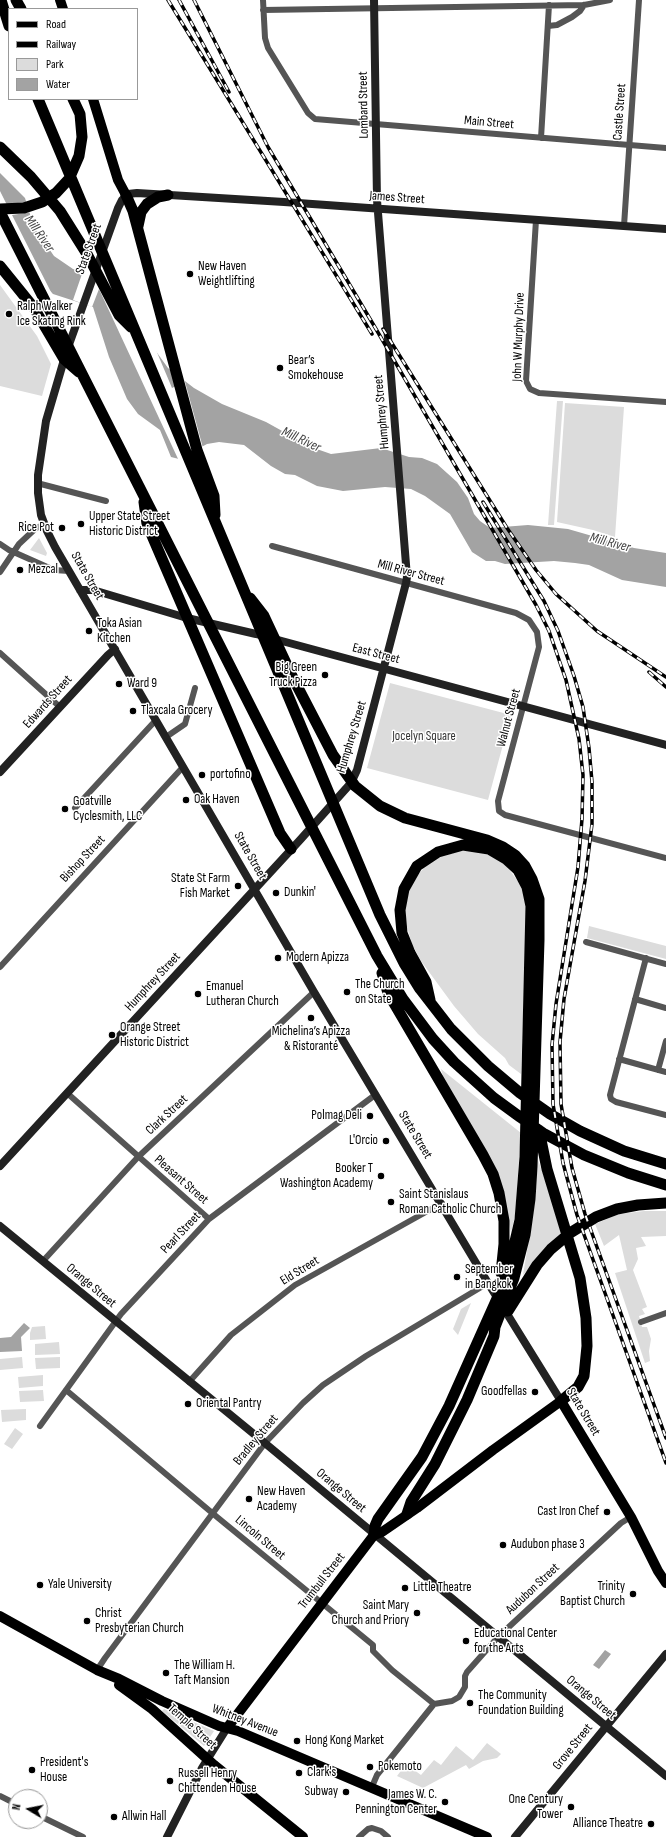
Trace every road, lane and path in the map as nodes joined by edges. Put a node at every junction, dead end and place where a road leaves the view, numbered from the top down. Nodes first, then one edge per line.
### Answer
1 (1, 0) edge
2 (263, 0) edge
3 (374, 0) edge
4 (610, 0) edge
5 (639, 0) edge
6 (584, 5) junction
7 (549, 6) junction
8 (374, 9) junction
9 (263, 10) junction
10 (8, 23) edge
11 (548, 26) junction
12 (38, 100) edge
13 (73, 100) edge
14 (92, 100) edge
15 (377, 125) junction
16 (541, 138) junction
17 (629, 145) junction
18 (0, 147) edge
19 (666, 148) edge
20 (126, 195) junction
21 (168, 195) junction
22 (0, 208) edge
23 (378, 209) junction
24 (0, 212) edge
25 (536, 220) junction
26 (624, 226) junction
27 (666, 228) edge
28 (138, 231) junction
29 (0, 266) edge
30 (134, 330) junction
31 (78, 369) junction
32 (666, 402) edge
33 (193, 456) junction
34 (37, 483) junction
35 (144, 497) junction
36 (106, 501) dead end
37 (44, 524) junction
38 (0, 544) edge
39 (272, 546) dead end
40 (14, 552) junction
41 (69, 570) junction
42 (0, 572) edge
43 (406, 583) junction
44 (80, 590) junction
45 (244, 592) junction
46 (537, 632) joint
47 (115, 649) junction
48 (0, 653) edge
49 (384, 669) junction
50 (195, 688) dead end
51 (60, 707) junction
52 (523, 707) junction
53 (156, 720) junction
54 (166, 737) junction
55 (666, 745) edge
56 (183, 767) junction
57 (0, 772) edge
58 (75, 808) dead end
59 (291, 849) junction
60 (666, 858) edge
61 (254, 889) junction
62 (586, 942) dead end
63 (646, 958) junction
64 (381, 964) junction
65 (666, 964) edge
66 (0, 967) edge
67 (314, 992) junction
68 (635, 999) junction
69 (431, 1004) junction
70 (666, 1008) edge
71 (666, 1041) edge
72 (619, 1060) junction
73 (658, 1070) junction
74 (666, 1072) edge
75 (67, 1093) junction
76 (375, 1095) junction
77 (534, 1109) junction
78 (666, 1115) edge
79 (138, 1157) junction
80 (666, 1164) edge
81 (0, 1166) edge
82 (666, 1185) edge
83 (442, 1203) junction
84 (666, 1203) edge
85 (209, 1219) junction
86 (0, 1226) edge
87 (43, 1261) junction
88 (488, 1283) junction
89 (505, 1290) junction
90 (666, 1312) edge
91 (116, 1322) junction
92 (641, 1322) dead end
93 (189, 1382) junction
94 (66, 1390) junction
95 (561, 1401) junction
96 (40, 1426) dead end
97 (265, 1443) junction
98 (212, 1513) junction
99 (408, 1514) junction
100 (631, 1517) junction
101 (374, 1534) junction
102 (666, 1583) edge
103 (322, 1603) junction
104 (0, 1616) edge
105 (498, 1637) junction
106 (666, 1654) edge
107 (97, 1670) junction
108 (434, 1704) junction
109 (606, 1726) junction
110 (227, 1728) junction
111 (208, 1758) junction
112 (666, 1776) edge
113 (371, 1789) junction
114 (48, 1820) edge
115 (83, 1837) edge
116 (168, 1837) edge
117 (303, 1837) edge
118 (359, 1837) edge
119 (388, 1837) edge
120 (487, 1837) edge
121 (515, 1837) edge

1 - 10 highway
2 - 9 street
3 - 8 main road, Lombard Street
4 - 6 street
5 - 17 street, Castle Street
6 - 7 street
6 - 11 street
7 - 8 street
7 - 11 street
8 - 9 street
8 - 15 main road, Lombard Street
9 - 15 street, Main Street
11 - 16 street
12 - 30 highway
13 - 22 highway
14 - 20 main road
15 - 16 street, Main Street
15 - 23 main road, Lombard Street
16 - 17 street, Main Street
17 - 19 street, Main Street
17 - 26 street, Castle Street
18 - 30 highway
20 - 21 main road, James Street
20 - 28 highway
20 - 34 main road, State Street
21 - 23 main road, James Street
21 - 28 highway
23 - 25 main road, James Street
23 - 43 main road, Humphrey Street
24 - 31 highway
25 - 26 main road, James Street
25 - 32 street, John W Murphy Drive
26 - 27 main road, James Street
28 - 33 highway
29 - 31 highway
30 - 33 highway
31 - 35 highway
33 - 45 highway
34 - 36 street
34 - 37 main road, State Street
35 - 59 highway
35 - 64 highway
37 - 40 street
37 - 41 main road, State Street
38 - 40 street
39 - 43 street, Mill River Street
40 - 41 street
40 - 42 street
41 - 44 main road, State Street
43 - 46 street, Mill River Street
43 - 49 main road, Humphrey Street
44 - 47 main road, State Street
44 - 49 main road, East Street
45 - 69 highway
45 - 77 highway
46 - 52 street, Walnut Street
47 - 51 main road, Edwards Street
47 - 53 main road, State Street
48 - 51 street
49 - 52 main road, East Street
49 - 59 main road, Humphrey Street
50 - 54 street
51 - 57 main road, Edwards Street
52 - 55 main road, East Street
52 - 60 street, Walnut Street
53 - 54 main road, State Street
53 - 58 street
54 - 56 main road, State Street
56 - 61 main road, State Street
56 - 66 street, Bishop Street
59 - 61 main road, Humphrey Street
61 - 67 main road, State Street
61 - 75 main road, Humphrey Street
62 - 63 street
63 - 65 street
63 - 68 street
64 - 82 highway
64 - 89 highway
67 - 76 main road, State Street
67 - 79 street, Clark Street
68 - 70 street
68 - 72 street
69 - 80 highway
69 - 89 highway
71 - 73 street
72 - 73 street
72 - 78 street
73 - 74 street
75 - 79 street, Pleasant Street
75 - 81 main road, Humphrey Street
76 - 83 main road, State Street
76 - 85 street, Pearl Street
77 - 89 highway
77 - 95 highway
79 - 85 street, Pleasant Street
79 - 87 street, Clark Street
83 - 88 main road, State Street
83 - 93 street, Eld Street
84 - 89 highway
85 - 91 street, Pearl Street
86 - 87 main road, Orange Street
87 - 91 main road, Orange Street
88 - 95 main road, State Street
88 - 97 street, Bradley Street
89 - 99 highway
89 - 101 highway
90 - 92 street
91 - 93 main road, Orange Street
91 - 94 street, Pearl Street
93 - 97 main road, Orange Street
94 - 96 street, Pearl Street
94 - 98 street, Lincoln Street
95 - 99 main road, Trumbull Street
95 - 100 main road, State Street
97 - 98 street, Bradley Street
97 - 101 main road, Orange Street
98 - 103 street, Lincoln Street
98 - 107 street, Bradley Street
99 - 101 main road, Trumbull Street
100 - 102 main road, State Street
100 - 105 street, Audubon Street
101 - 103 main road, Trumbull Street
101 - 105 main road, Orange Street
103 - 108 street, Lincoln Street
103 - 110 main road, Trumbull Street
104 - 107 main road, Whitney Avenue
105 - 108 street, Audubon Street
105 - 109 main road, Orange Street
106 - 109 main road, Grove Street
107 - 110 main road, Whitney Avenue
107 - 111 main road, Temple Street
108 - 113 street
109 - 112 main road, Orange Street
109 - 121 main road, Grove Street
110 - 111 main road, Trumbull Street
110 - 113 main road, Whitney Avenue
111 - 116 main road, Trumbull Street
111 - 117 main road, Temple Street
113 - 120 main road, Whitney Avenue
114 - 115 street
118 - 119 street

